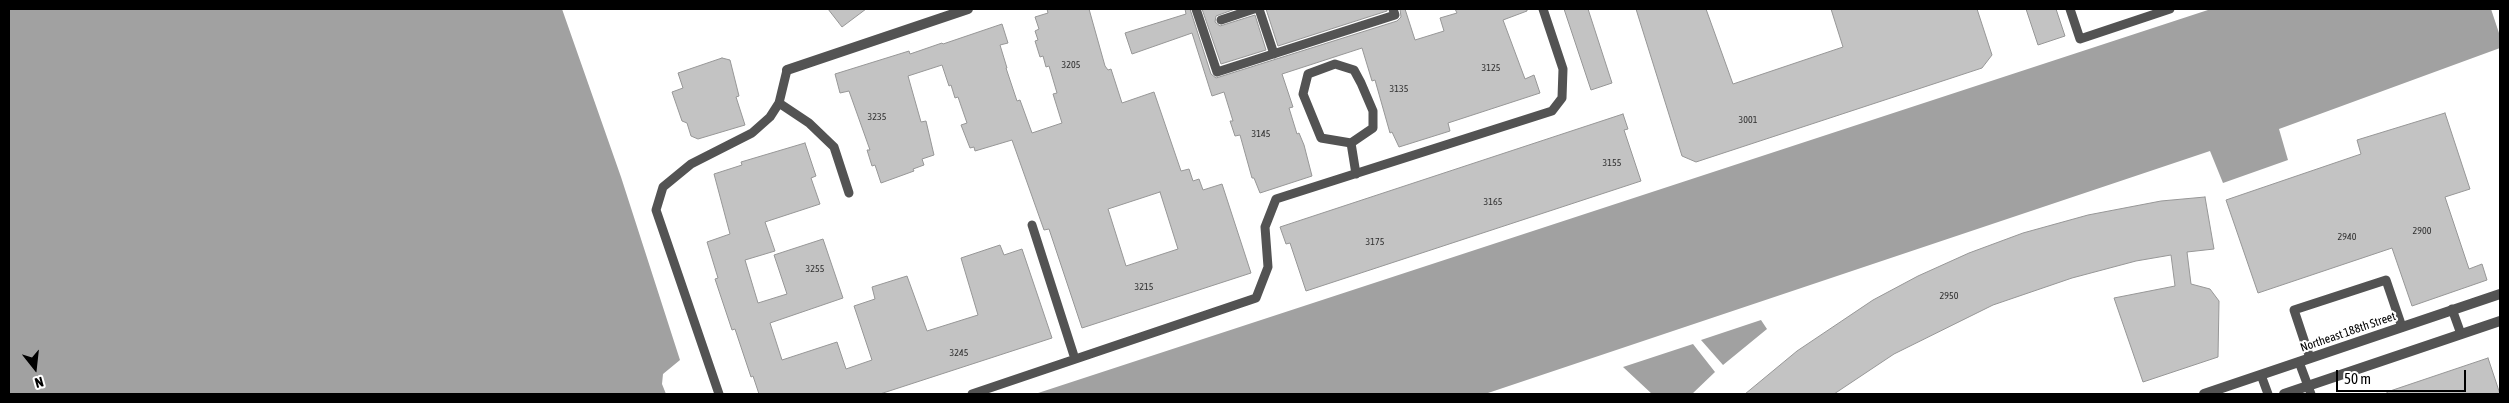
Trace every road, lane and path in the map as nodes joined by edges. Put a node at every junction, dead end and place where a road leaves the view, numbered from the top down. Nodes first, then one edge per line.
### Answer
1 (968, 9) edge
2 (1196, 9) edge
3 (1254, 9) edge
4 (1259, 9) edge
5 (1393, 9) edge
6 (1543, 9) edge
7 (2070, 9) edge
8 (2170, 9) edge
9 (1220, 20) dead end
10 (1274, 54) junction
11 (787, 70) joint
12 (779, 103) junction
13 (1351, 143) junction
14 (1356, 174) junction
15 (849, 193) dead end
16 (1032, 225) dead end
17 (2500, 294) edge
18 (2452, 310) junction
19 (2500, 320) edge
20 (2402, 327) junction
21 (2461, 334) junction
22 (2310, 358) junction
23 (1076, 359) junction
24 (2299, 362) junction
25 (2261, 375) junction
26 (2309, 390) edge
27 (719, 394) edge
28 (972, 394) edge
29 (2204, 394) edge
30 (2268, 394) edge
31 (2284, 394) edge

1 - 11 street
2 - 10 lane
3 - 9 lane
4 - 10 lane
5 - 10 lane
6 - 14 lane
7 - 8 lane
11 - 12 lane
12 - 15 lane
12 - 27 lane
13 - 13 lane
13 - 14 lane
14 - 23 lane
16 - 23 lane
17 - 18 street, Northeast 188th Street
18 - 20 street, Northeast 188th Street
18 - 21 lane
19 - 21 street
20 - 22 street, Northeast 188th Street
20 - 22 lane
21 - 26 street
22 - 24 street, Northeast 188th Street
23 - 28 lane
24 - 25 street, Northeast 188th Street
24 - 26 lane
25 - 29 street, Northeast 188th Street
25 - 30 lane
26 - 31 street

